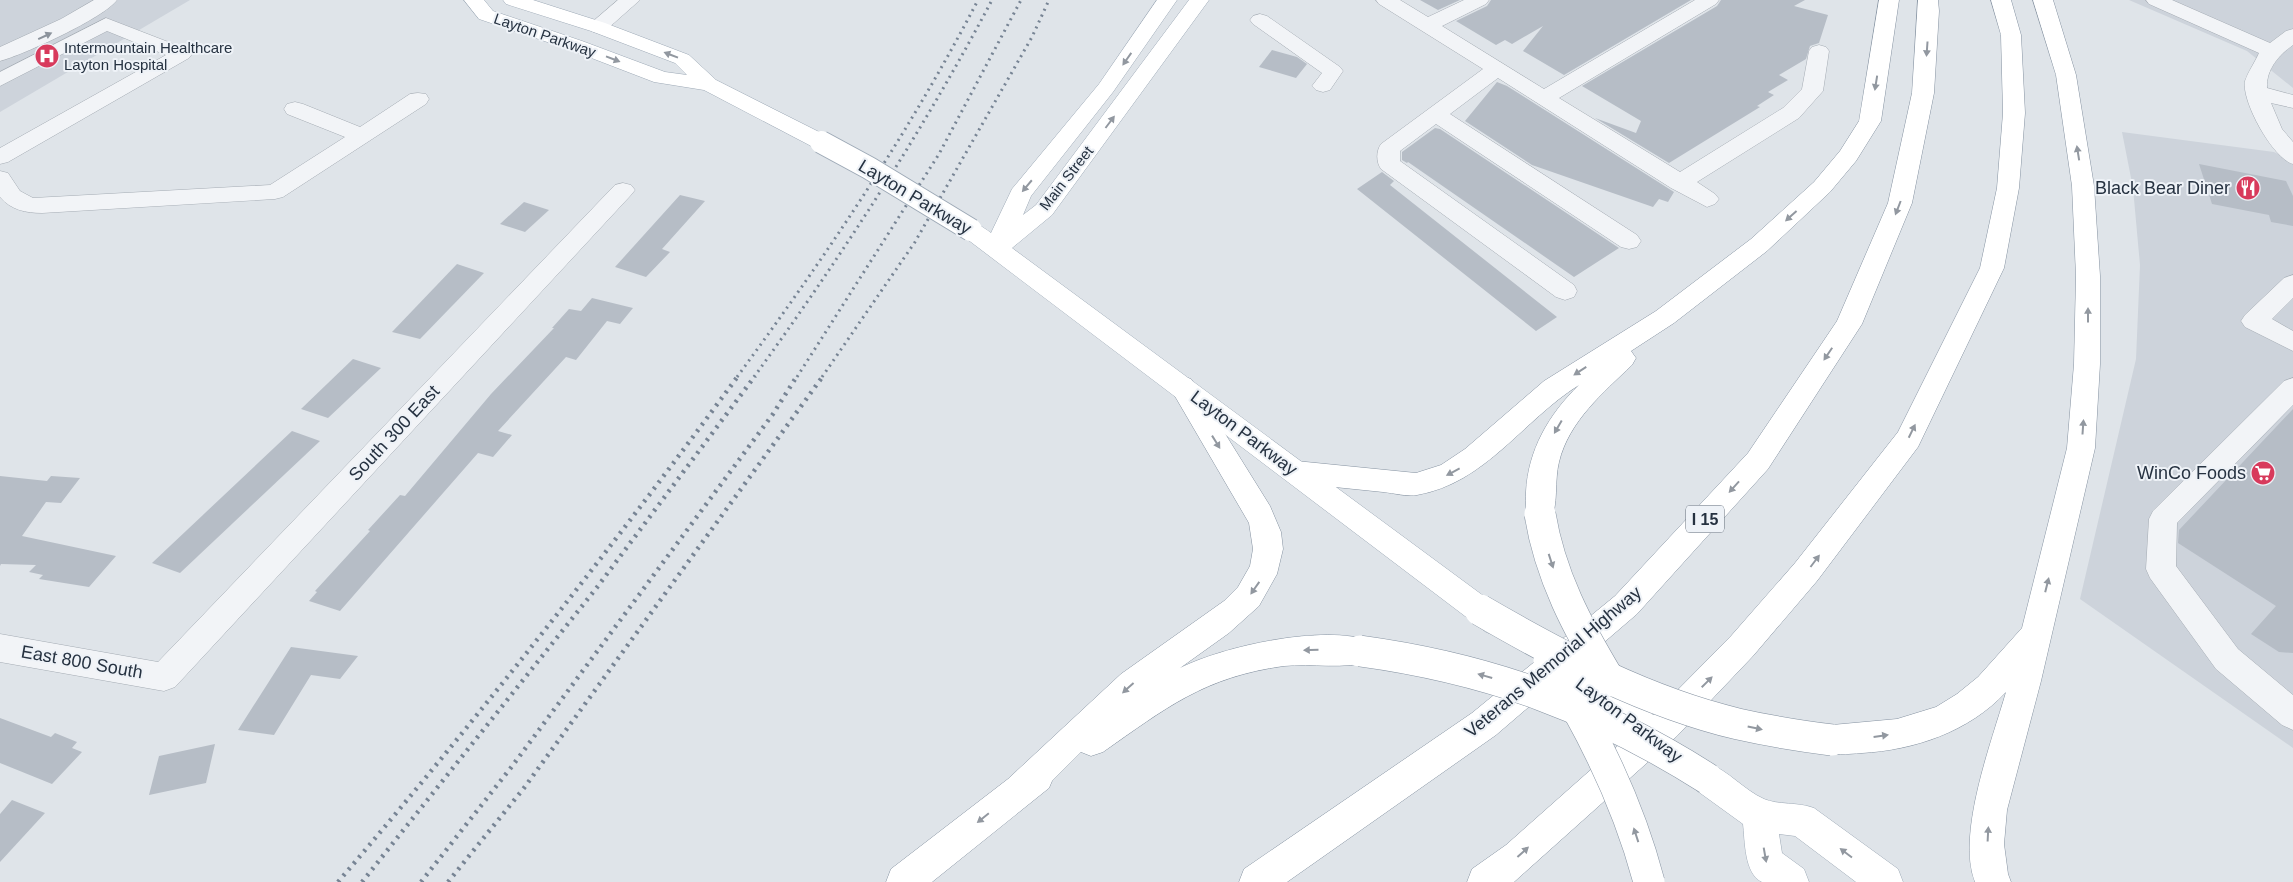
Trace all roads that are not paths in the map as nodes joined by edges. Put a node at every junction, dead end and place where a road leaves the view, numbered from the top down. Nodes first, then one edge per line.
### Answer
1 (76, 0) edge
2 (107, 0) edge
3 (474, 0) edge
4 (513, 0) edge
5 (630, 0) edge
6 (1168, 0) edge
7 (1199, 0) edge
8 (1386, 0) edge
9 (1478, 0) edge
10 (1709, 0) edge
11 (1889, 0) edge
12 (1928, 0) edge
13 (2002, 0) edge
14 (2042, 0) edge
15 (2156, 0) edge
16 (1260, 20) dead end
17 (1428, 25) junction
18 (598, 27) junction
19 (2293, 35) edge
20 (0, 39) edge
21 (1818, 51) dead end
22 (2271, 51) junction
23 (0, 55) edge
24 (1498, 68) junction
25 (0, 80) edge
26 (709, 84) junction
27 (1323, 86) dead end
28 (2256, 92) junction
29 (1544, 98) junction
30 (418, 99) dead end
31 (2293, 102) edge
32 (294, 109) dead end
33 (1437, 115) junction
34 (361, 135) junction
35 (0, 157) edge
36 (2293, 157) edge
37 (0, 178) edge
38 (1680, 183) junction
39 (623, 190) dead end
40 (1707, 199) dead end
41 (1629, 241) dead end
42 (996, 248) junction
43 (2293, 284) edge
44 (1565, 291) dead end
45 (1665, 317) junction
46 (2293, 342) edge
47 (1182, 386) junction
48 (2293, 388) edge
49 (1296, 472) junction
50 (1480, 610) junction
51 (2035, 633) junction
52 (0, 648) edge
53 (1549, 661) junction
54 (164, 677) joint
55 (1610, 681) junction
56 (1580, 710) junction
57 (2293, 714) edge
58 (1648, 734) junction
59 (1708, 779) junction
60 (1021, 788) junction
61 (1758, 816) junction
62 (904, 882) edge
63 (1257, 882) edge
64 (1485, 882) edge
65 (1648, 882) edge
66 (1791, 882) edge
67 (1885, 882) edge
68 (1993, 882) edge

1 - 20 street
23 -> 2 street
3 -> 26 main road, Layton Parkway
4 - 18 main road, Layton Parkway
5 - 18 street
6 -> 42 main road, Main Street
42 -> 7 main road, Main Street
8 - 17 street
9 - 17 street
10 - 29 street
11 -> 45 main road
12 -> 63 main road, Veterans Memorial Highway / I 15
64 -> 13 main road
51 -> 14 main road
15 - 22 street
16 - 27 street
17 - 24 street
26 -> 18 main road, Layton Parkway
19 - 22 street
21 - 38 street
22 - 28 street
24 - 29 street
24 - 33 street
25 - 35 street
26 - 42 main road, Layton Parkway, bridge
28 - 31 street
28 - 36 street
29 - 38 street
30 - 34 street
32 - 34 street
33 - 41 street
33 - 44 street
34 - 37 street
38 - 40 street
39 - 54 street, South 300 East
42 - 47 main road, Layton Parkway
43 - 46 street
45 -> 49 main road
45 -> 55 main road, bridge
47 - 49 main road, Layton Parkway
47 -> 60 main road
48 - 57 street
49 - 50 main road, Layton Parkway
50 - 53 main road, Layton Parkway, bridge
50 - 55 main road, bridge
55 -> 51 main road, bridge
68 -> 51 main road
52 - 54 street, East 800 South
53 - 56 main road, bridge
53 - 58 main road, Layton Parkway, bridge
55 - 58 main road
56 - 59 main road, bridge
56 -> 60 main road, bridge
65 -> 56 main road, bridge
58 - 59 main road, Layton Parkway, bridge
59 - 61 main road, Layton Parkway
60 -> 62 main road
61 -> 66 main road
67 -> 61 main road

